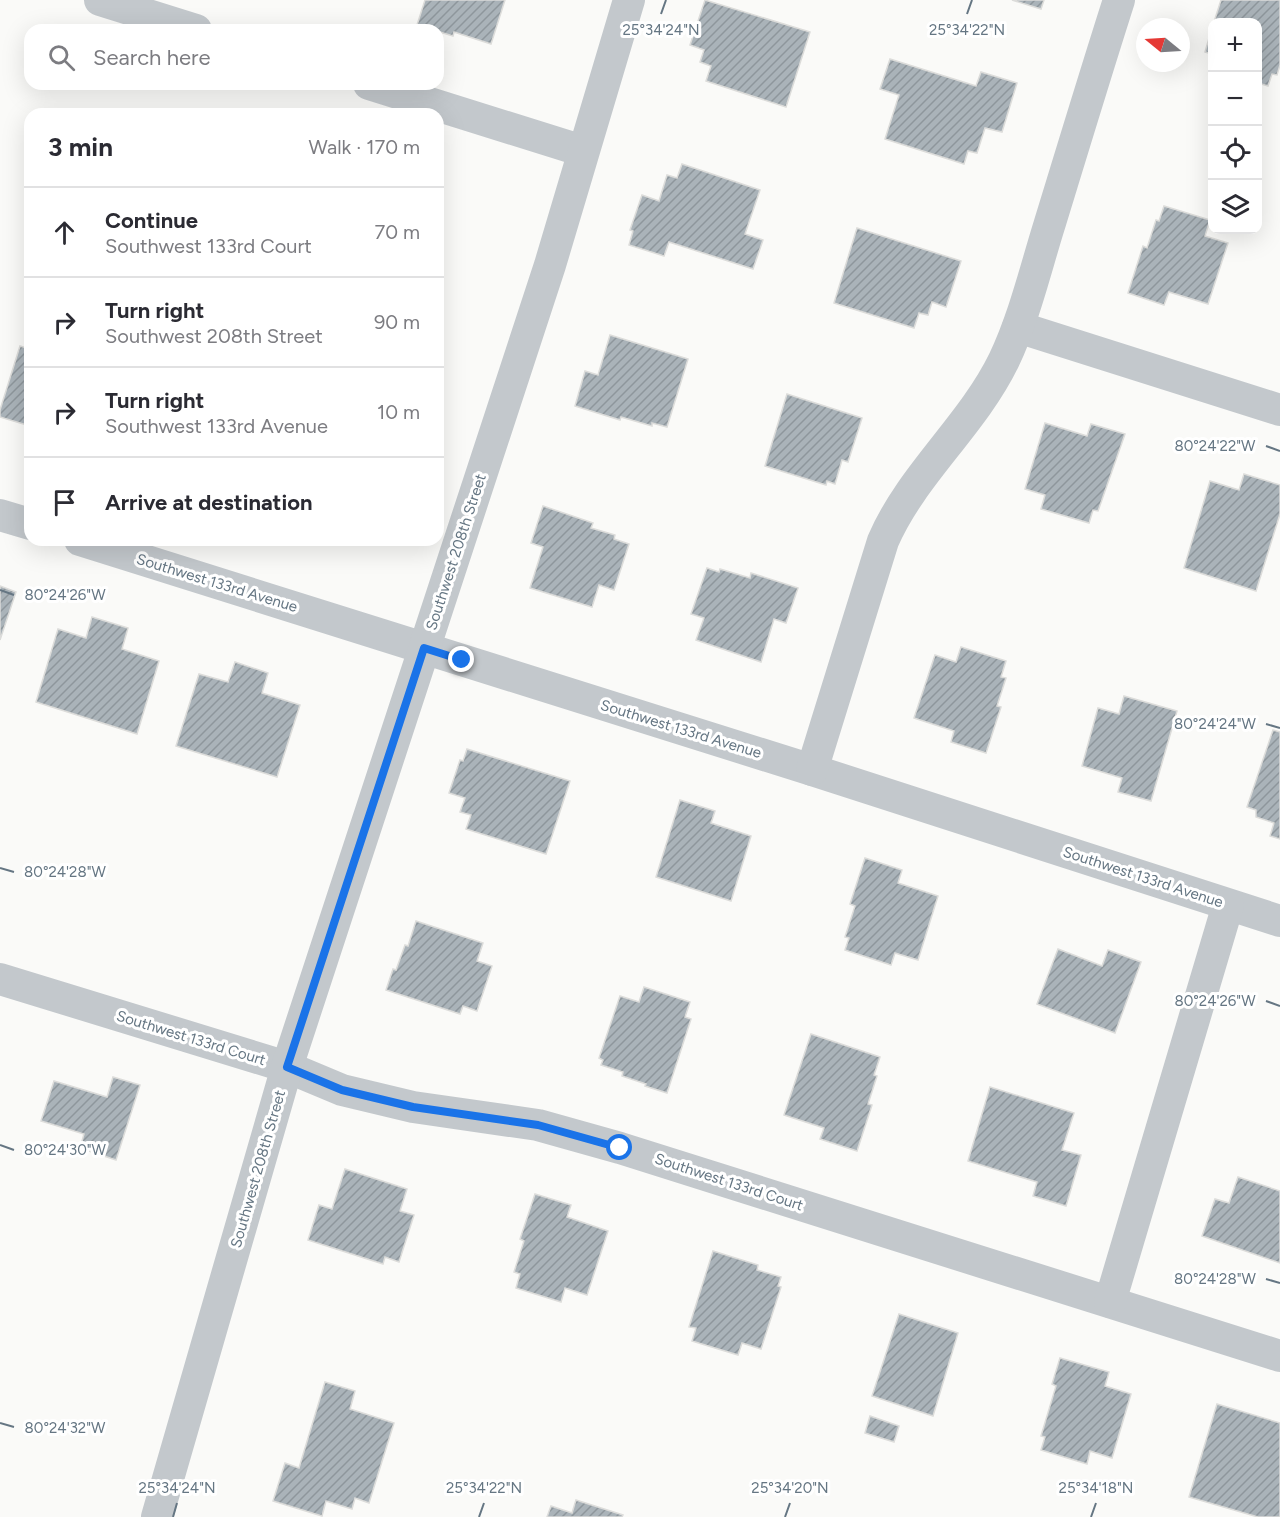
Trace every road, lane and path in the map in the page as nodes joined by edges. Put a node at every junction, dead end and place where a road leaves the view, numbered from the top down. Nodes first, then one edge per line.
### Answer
1 (100, 0) edge
2 (628, 0) edge
3 (1119, 0) edge
4 (177, 24) edge
5 (388, 90) edge
6 (583, 151) junction
7 (1018, 327) junction
8 (1280, 410) edge
9 (0, 515) edge
10 (24, 522) edge
11 (99, 546) edge
12 (424, 648) junction
13 (812, 770) junction
14 (1228, 905) junction
15 (1280, 921) edge
16 (0, 979) edge
17 (287, 1067) junction
18 (1110, 1302) junction
19 (1280, 1356) edge
20 (157, 1517) edge

1 - 4 street
2 - 6 street, Southwest 208th Street
3 - 7 street
5 - 6 street
6 - 12 street, Southwest 208th Street
7 - 8 street
7 - 13 street
9 - 10 street
11 - 12 street, Southwest 133rd Avenue
12 - 13 street, Southwest 133rd Avenue
12 - 17 street, Southwest 208th Street
13 - 14 street, Southwest 133rd Avenue
14 - 15 street, Southwest 133rd Avenue
14 - 18 street
16 - 17 street, Southwest 133rd Court
17 - 18 street, Southwest 133rd Court
17 - 20 street, Southwest 208th Street
18 - 19 street, Southwest 133rd Court

